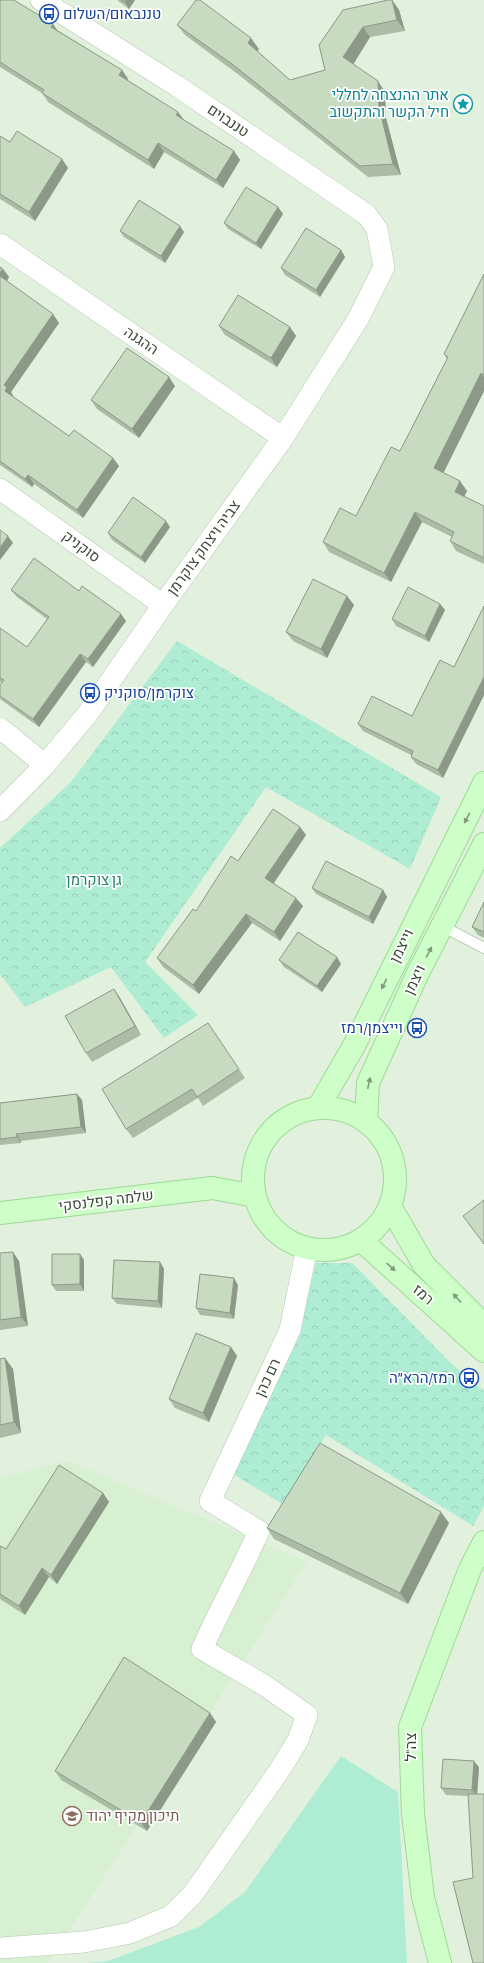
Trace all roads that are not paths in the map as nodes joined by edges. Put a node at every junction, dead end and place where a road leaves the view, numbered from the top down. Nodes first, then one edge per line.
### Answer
1 (41, 0) edge
2 (0, 244) edge
3 (384, 267) joint
4 (283, 438) junction
5 (0, 489) edge
6 (163, 606) junction
7 (0, 728) edge
8 (45, 765) junction
9 (484, 783) edge
10 (0, 811) edge
11 (484, 844) edge
12 (442, 926) junction
13 (484, 948) edge
14 (318, 1108) junction
15 (366, 1122) junction
16 (254, 1166) junction
17 (212, 1188) junction
18 (255, 1196) junction
19 (390, 1206) junction
20 (0, 1213) edge
21 (362, 1241) junction
22 (307, 1248) junction
23 (484, 1325) edge
24 (484, 1351) edge
25 (484, 1542) edge
26 (0, 1948) edge
27 (440, 1963) edge

1 - 3 street, טננבוים
2 - 4 street, ההגנה
3 - 4 street, צביה ויצחק צוקרמן
4 - 6 street, צביה ויצחק צוקרמן
5 - 6 street, סוקניק
6 - 8 street, צביה ויצחק צוקרמן
7 - 8 street
8 - 10 street, צביה ויצחק צוקרמן
9 -> 14 street, וייצמן
11 - 12 street, ויצמן
12 - 13 lane
15 -> 12 street, ויצמן
14 - 15 street
14 - 16 street
15 - 19 street
16 - 17 street
16 - 18 street
17 - 18 street
17 - 20 street, שלמה קפלנסקי
18 - 22 street
19 - 21 street
23 -> 19 street, רמז
21 - 22 street
21 -> 24 street, רמז
22 - 26 street, רם כהן
25 - 27 street, צה"ל

